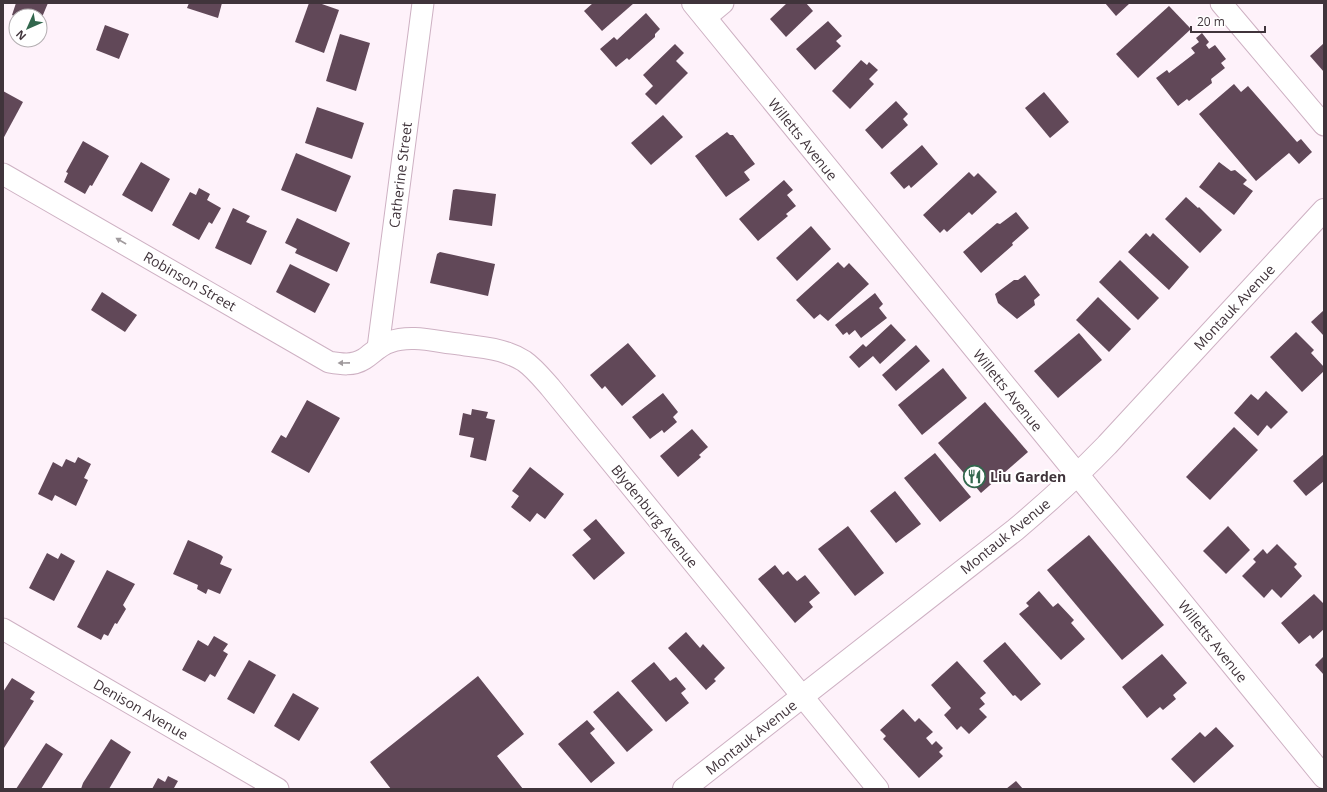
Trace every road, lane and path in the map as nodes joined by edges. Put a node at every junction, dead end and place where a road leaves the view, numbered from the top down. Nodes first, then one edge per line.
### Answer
1 (423, 3) edge
2 (723, 3) edge
3 (1221, 3) edge
4 (699, 10) edge
5 (1324, 125) edge
6 (3, 174) edge
7 (1324, 210) edge
8 (378, 348) junction
9 (1078, 475) junction
10 (3, 629) edge
11 (802, 696) junction
12 (1324, 777) edge
13 (278, 789) edge
14 (684, 789) edge
15 (878, 789) edge

1 - 8 street, Catherine Street
2 - 4 street
3 - 5 street
4 - 9 main road, Willetts Avenue
8 -> 6 street, Robinson Street
7 - 9 main road, Montauk Avenue
8 - 11 street, Blydenburg Avenue
9 - 11 main road, Montauk Avenue
9 - 12 main road, Willetts Avenue
10 - 13 street, Denison Avenue
11 - 14 main road, Montauk Avenue
11 - 15 street, Blydenburg Avenue

